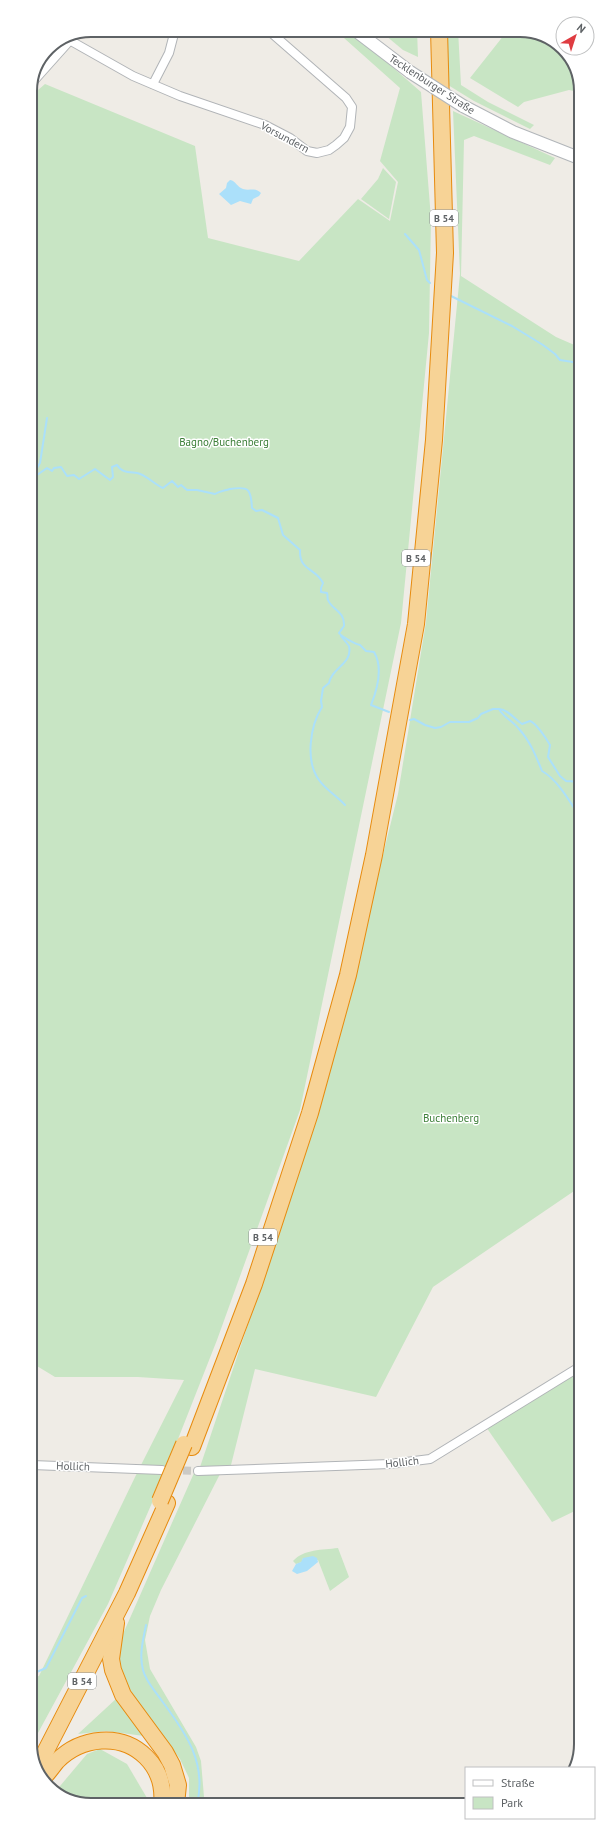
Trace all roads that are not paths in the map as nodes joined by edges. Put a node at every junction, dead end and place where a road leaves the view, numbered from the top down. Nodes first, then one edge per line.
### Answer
1 (173, 37) edge
2 (276, 37) edge
3 (364, 37) edge
4 (432, 37) edge
5 (439, 37) edge
6 (74, 40) edge
7 (70, 41) edge
8 (40, 75) edge
9 (153, 84) junction
10 (574, 156) edge
11 (574, 1370) edge
12 (188, 1446) junction
13 (37, 1465) edge
14 (162, 1470) tunnel mouth
15 (198, 1471) tunnel mouth
16 (164, 1502) junction
17 (127, 1593) junction
18 (37, 1750) edge
19 (40, 1762) edge
20 (46, 1774) edge
21 (162, 1798) edge
22 (177, 1798) edge

1 - 9 street
2 - 9 street, Vorsundern
3 - 10 main road, Tecklenburger Straße, bridge
4 - 12 highway, B 54
5 - 12 highway, B 54
6 - 9 street, Vorsundern
7 - 8 street
11 - 15 street, Hollich
12 - 16 highway, B 54, bridge
13 - 14 street, Hollich
16 - 17 highway, B 54
16 - 18 highway, B 54
17 - 19 highway, B 54
17 - 22 highway
20 - 21 highway

